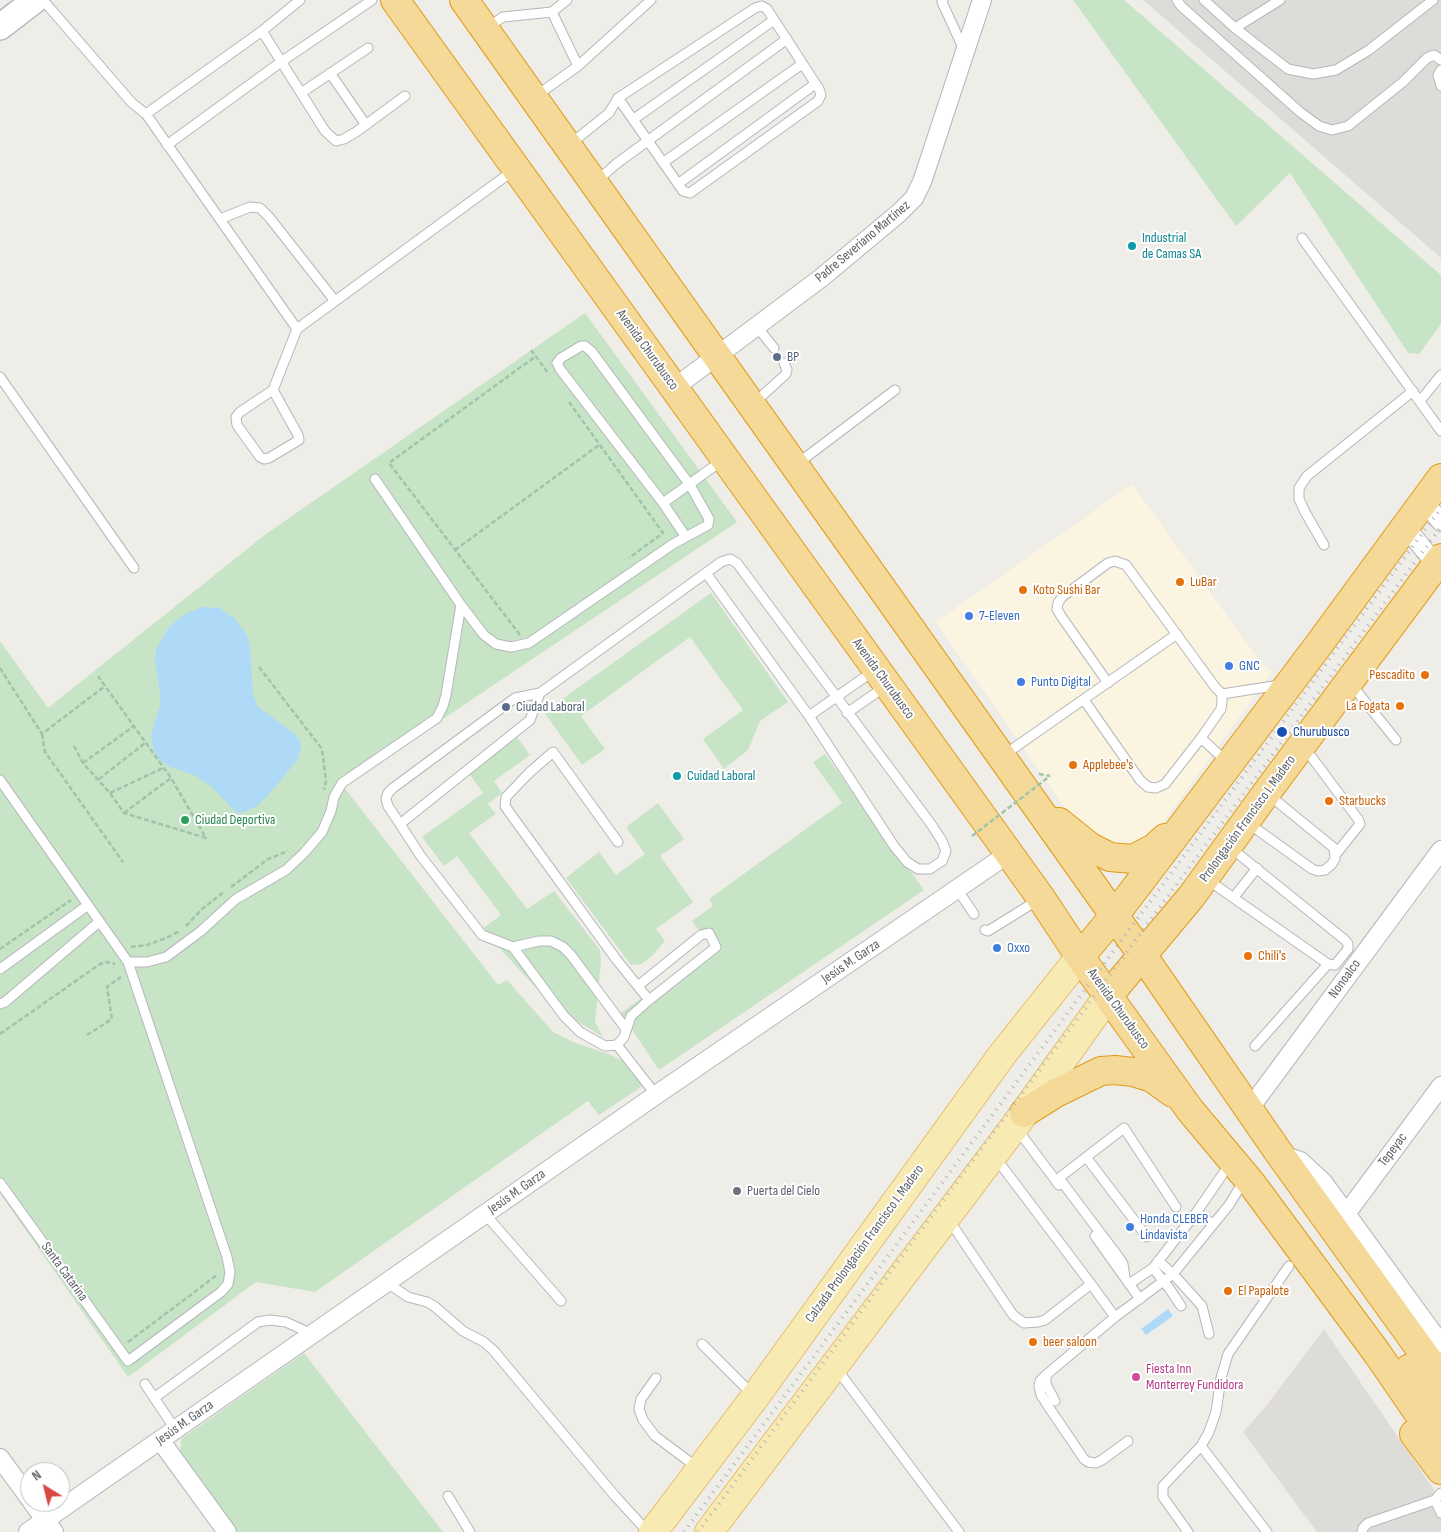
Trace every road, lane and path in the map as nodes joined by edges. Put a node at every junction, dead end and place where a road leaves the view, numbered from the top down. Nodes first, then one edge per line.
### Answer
1 (35, 0) edge
2 (43, 0) edge
3 (300, 0) edge
4 (372, 0) edge
5 (395, 0) edge
6 (464, 0) edge
7 (567, 0) edge
8 (652, 0) edge
9 (943, 0) edge
10 (982, 0) edge
11 (1176, 0) edge
12 (1204, 0) edge
13 (1280, 0) edge
14 (1433, 0) edge
15 (552, 12) junction
16 (774, 20) junction
17 (0, 27) edge
18 (1235, 28) junction
19 (485, 29) junction
20 (262, 30) junction
21 (787, 39) junction
22 (368, 48) dead end
23 (965, 52) junction
24 (1441, 60) edge
25 (281, 62) junction
26 (802, 64) junction
27 (578, 66) junction
28 (1441, 70) edge
29 (330, 73) junction
30 (816, 84) junction
31 (1441, 86) edge
32 (301, 93) junction
33 (406, 96) dead end
34 (534, 98) junction
35 (618, 98) junction
36 (146, 114) junction
37 (634, 120) junction
38 (366, 125) junction
39 (649, 141) junction
40 (167, 145) junction
41 (568, 146) junction
42 (664, 162) junction
43 (516, 168) junction
44 (594, 184) junction
45 (678, 184) junction
46 (220, 219) junction
47 (1302, 238) dead end
48 (335, 301) junction
49 (757, 327) junction
50 (297, 329) junction
51 (774, 348) dead end
52 (531, 350) dead end
53 (536, 356) junction
54 (716, 358) junction
55 (784, 363) dead end
56 (1441, 375) edge
57 (0, 377) edge
58 (553, 380) dead end
59 (674, 388) junction
60 (273, 390) junction
61 (895, 390) dead end
62 (1414, 391) junction
63 (565, 396) dead end
64 (1420, 401) junction
65 (752, 406) junction
66 (1441, 431) edge
67 (600, 445) junction
68 (725, 459) junction
69 (794, 466) junction
70 (1441, 478) edge
71 (375, 479) dead end
72 (690, 485) junction
73 (1424, 502) junction
74 (663, 503) junction
75 (1441, 522) edge
76 (1405, 526) junction
77 (686, 537) junction
78 (1324, 545) dead end
79 (455, 550) junction
80 (624, 562) dead end
81 (1439, 565) edge
82 (134, 568) dead end
83 (706, 573) junction
84 (461, 605) junction
85 (1177, 634) junction
86 (521, 636) dead end
87 (259, 667) dead end
88 (0, 668) edge
89 (98, 676) dead end
90 (881, 677) junction
91 (1349, 682) junction
92 (1108, 683) junction
93 (1290, 684) junction
94 (105, 686) junction
95 (540, 693) junction
96 (1222, 694) junction
97 (835, 696) junction
98 (1084, 700) junction
99 (847, 713) junction
100 (809, 716) junction
101 (134, 726) junction
102 (42, 734) junction
103 (1201, 738) junction
104 (1396, 740) dead end
105 (145, 743) junction
106 (1302, 745) junction
107 (74, 746) dead end
108 (1002, 757) junction
109 (83, 764) junction
110 (1229, 764) junction
111 (163, 768) junction
112 (1050, 776) dead end
113 (171, 778) junction
114 (98, 779) junction
115 (0, 780) edge
116 (1266, 792) junction
117 (110, 793) junction
118 (322, 796) dead end
119 (1032, 800) junction
120 (1197, 807) junction
121 (124, 813) junction
122 (1246, 821) junction
123 (400, 824) junction
124 (972, 836) dead end
125 (618, 842) dead end
126 (1228, 846) junction
127 (290, 850) dead end
128 (1441, 850) edge
129 (1008, 854) junction
130 (1336, 854) junction
131 (123, 862) dead end
132 (1257, 868) junction
133 (1205, 878) junction
134 (957, 889) junction
135 (1234, 897) junction
136 (74, 898) dead end
137 (1040, 898) junction
138 (88, 905) junction
139 (974, 914) dead end
140 (1114, 916) junction
141 (99, 922) junction
142 (985, 930) dead end
143 (128, 947) dead end
144 (513, 947) junction
145 (0, 949) edge
146 (1143, 956) junction
147 (1080, 957) junction
148 (117, 959) dead end
149 (128, 962) junction
150 (1328, 964) junction
151 (0, 969) edge
152 (121, 971) dead end
153 (638, 986) junction
154 (1108, 996) junction
155 (649, 1000) junction
156 (0, 1004) edge
157 (626, 1029) junction
158 (0, 1034) edge
159 (87, 1035) dead end
160 (617, 1045) junction
161 (1255, 1046) dead end
162 (1441, 1086) edge
163 (656, 1095) junction
164 (1190, 1110) junction
165 (1255, 1117) junction
166 (1019, 1119) junction
167 (993, 1153) junction
168 (1279, 1153) junction
169 (1086, 1157) junction
170 (1243, 1174) junction
171 (0, 1183) edge
172 (1176, 1207) dead end
173 (1196, 1213) junction
174 (485, 1214) junction
175 (1346, 1214) junction
176 (946, 1215) junction
177 (1213, 1224) junction
178 (1147, 1236) dead end
179 (1156, 1265) junction
180 (1289, 1266) junction
181 (221, 1271) dead end
182 (1173, 1274) junction
183 (1127, 1281) junction
184 (386, 1282) junction
185 (1164, 1282) junction
186 (1091, 1284) junction
187 (1140, 1300) junction
188 (561, 1301) dead end
189 (1181, 1306) dead end
190 (1115, 1317) junction
191 (312, 1334) junction
192 (1208, 1334) dead end
193 (1439, 1335) edge
194 (125, 1344) dead end
195 (702, 1344) dead end
196 (834, 1366) junction
197 (1046, 1374) junction
198 (656, 1378) dead end
199 (1441, 1378) edge
200 (144, 1384) dead end
201 (755, 1397) junction
202 (154, 1398) junction
203 (1055, 1401) dead end
204 (1441, 1412) edge
205 (175, 1429) junction
206 (160, 1440) junction
207 (1128, 1441) dead end
208 (1201, 1446) junction
209 (1441, 1446) edge
210 (0, 1458) edge
211 (700, 1469) junction
212 (1441, 1470) edge
213 (20, 1485) edge
214 (448, 1496) dead end
215 (1438, 1496) edge
216 (40, 1512) edge
217 (1441, 1513) edge
218 (50, 1526) edge
219 (28, 1532) edge
220 (227, 1532) edge
221 (470, 1532) edge
222 (648, 1532) edge
223 (653, 1532) edge
224 (709, 1532) edge
225 (959, 1532) edge
226 (1188, 1532) edge
227 (1267, 1532) edge
228 (1362, 1532) edge

1 - 17 street
2 - 36 lane
3 - 20 lane
4 - 25 lane
5 - 43 highway, Avenida Churubusco
6 - 19 highway
7 - 15 lane
8 - 27 lane
9 - 23 lane
10 - 23 street, Padre Severiano Martínez
11 - 24 lane
12 - 18 lane
13 - 18 lane
14 - 18 lane
15 - 19 lane
15 - 27 lane
16 - 21 lane
16 - 35 lane
16 - 37 lane
19 - 34 highway
20 - 25 lane
20 - 36 lane
21 - 26 lane
21 - 39 lane
22 - 29 lane
23 - 49 street, Padre Severiano Martínez
25 - 32 lane
25 - 40 lane
26 - 30 lane
26 - 42 lane
27 - 34 lane
28 - 31 lane
29 - 32 lane
29 - 38 lane
30 - 45 lane
30 - 45 lane
32 - 38 lane
33 - 38 lane
34 - 41 highway
35 - 37 lane
35 - 41 lane
36 - 40 lane
37 - 39 lane
39 - 42 lane
39 - 44 lane
40 - 46 lane
41 - 44 highway
42 - 45 lane
43 - 48 lane
43 - 59 highway, Avenida Churubusco
44 - 54 highway
46 - 48 lane
46 - 50 lane
47 - 62 lane
48 - 50 lane
49 - 51 lane
49 - 54 street, Padre Severiano Martínez
50 - 60 lane
52 - 53 path
53 - 58 path
53 - 79 path
54 - 59 street, Padre Severiano Martínez
54 - 65 highway
55 - 65 lane
56 - 64 lane
57 - 82 lane
59 - 68 highway, Avenida Churubusco
60 - 60 lane
61 - 69 lane
62 - 64 lane
62 - 78 lane
63 - 67 path
64 - 66 lane
65 - 69 highway
67 - 79 path
67 - 80 path
68 - 72 lane
68 - 90 highway, Avenida Churubusco
69 - 108 highway
70 - 73 highway
71 - 84 lane
72 - 74 lane
72 - 74 lane
72 - 77 lane
73 - 75 street
73 - 76 highway
74 - 77 lane
76 - 81 street
76 - 93 highway
77 - 84 lane
79 - 86 path
81 - 91 highway, Prolongación Francisco I. Madero
83 - 95 lane
83 - 97 lane
83 - 100 lane
84 - 149 lane
85 - 92 lane
85 - 92 lane
85 - 96 lane
87 - 118 path
88 - 102 path
89 - 94 path
90 - 97 lane
90 - 99 lane
90 - 129 highway, Avenida Churubusco
91 - 104 lane
91 - 106 highway, Prolongación Francisco I. Madero
92 - 98 lane
93 - 96 lane
93 - 110 highway
94 - 101 path
94 - 102 path
95 - 123 lane
95 - 123 lane
96 - 103 lane
97 - 99 lane
97 - 100 lane
98 - 103 lane
98 - 108 lane
99 - 100 lane
101 - 105 path
101 - 109 path
102 - 131 path
103 - 110 lane
105 - 111 path
105 - 114 path
106 - 116 highway, Prolongación Francisco I. Madero
106 - 130 lane
107 - 109 path
108 - 119 highway
109 - 114 path
110 - 120 highway
111 - 113 path
111 - 117 path
112 - 124 path, bridge
113 - 121 path
113 - 121 path
114 - 117 path
115 - 138 lane
116 - 122 highway, Prolongación Francisco I. Madero
116 - 130 lane
117 - 121 path
119 - 120 highway
119 - 140 highway
120 - 140 highway
122 - 126 highway, Prolongación Francisco I. Madero
122 - 130 lane
123 - 144 lane
125 - 153 lane
126 - 132 lane
126 - 133 highway, Prolongación Francisco I. Madero
127 - 143 path
128 - 165 street, Nonoalco
129 - 134 street, Jesús M. Garza
129 - 137 highway, Avenida Churubusco
132 - 135 lane
132 - 150 lane
133 - 135 lane
133 - 146 highway, Prolongación Francisco I. Madero
134 - 139 lane
134 - 163 street, Jesús M. Garza
135 - 150 lane
136 - 145 path
137 - 142 lane
137 - 147 highway, Avenida Churubusco
138 - 141 lane
138 - 151 lane
140 - 146 highway
140 - 147 highway
141 - 149 lane
141 - 156 lane
144 - 157 lane
144 - 160 lane
146 - 154 highway, Prolongación Francisco I. Madero
146 - 165 highway
147 - 154 highway, Avenida Churubusco
147 - 201 main road, Calzada Prolongación Francisco I. Madero
148 - 158 path
149 - 171 lane, Santa Catarina
150 - 161 lane
152 - 159 path
153 - 155 lane
153 - 155 lane
154 - 164 highway, Avenida Churubusco
154 - 166 main road
155 - 157 lane
157 - 160 lane
160 - 163 lane
162 - 175 street, Tepeyac
163 - 174 street, Jesús M. Garza
164 - 166 highway
164 - 170 highway, Avenida Churubusco
165 - 168 highway
165 - 204 highway
166 - 167 main road
166 - 183 lane
167 - 176 main road
167 - 186 lane
168 - 175 street
168 - 199 highway
169 - 172 lane
169 - 178 lane
169 - 183 lane
170 - 173 lane
170 - 177 lane
170 - 180 highway
170 - 209 highway, Avenida Churubusco
173 - 177 lane
173 - 179 lane
174 - 184 street, Jesús M. Garza
174 - 188 lane
175 - 193 street
176 - 186 lane
176 - 196 main road
177 - 182 lane
179 - 182 lane
179 - 183 lane
179 - 185 lane
180 - 208 lane
180 - 212 highway
181 - 194 path
182 - 185 lane
182 - 192 lane
183 - 187 lane
184 - 191 street, Jesús M. Garza
184 - 222 lane
185 - 187 lane
185 - 189 lane
186 - 190 lane
187 - 190 lane
190 - 197 lane
191 - 202 lane
191 - 205 street, Jesús M. Garza
195 - 201 lane
196 - 224 main road
196 - 225 lane
197 - 203 lane
197 - 207 lane
198 - 211 lane
200 - 202 lane
201 - 211 main road, Calzada Prolongación Francisco I. Madero
202 - 205 lane
205 - 206 street, Jesús M. Garza
206 - 218 street, Jesús M. Garza
206 - 220 street
208 - 226 lane
208 - 227 lane
210 - 213 street
211 - 223 main road, Calzada Prolongación Francisco I. Madero
214 - 221 lane
215 - 217 lane
215 - 228 lane
216 - 218 street
218 - 219 street, Jesús M. Garza

